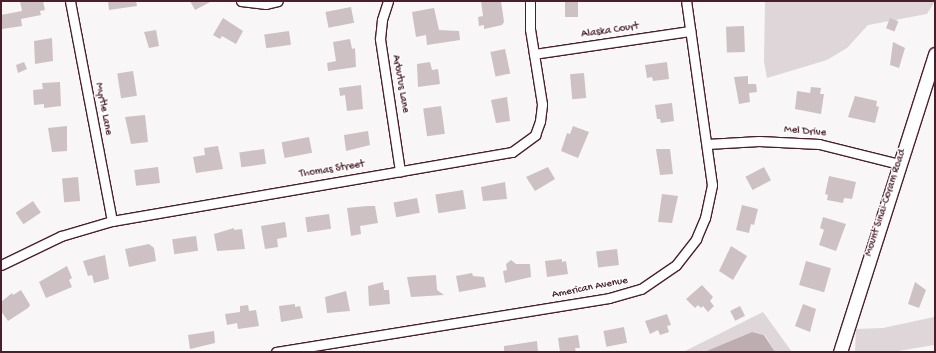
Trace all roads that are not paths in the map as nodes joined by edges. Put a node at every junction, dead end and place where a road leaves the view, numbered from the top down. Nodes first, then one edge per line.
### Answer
1 (70, 1) edge
2 (241, 1) edge
3 (278, 1) edge
4 (388, 1) edge
5 (530, 1) edge
6 (686, 1) edge
7 (690, 31) junction
8 (534, 54) junction
9 (935, 56) edge
10 (707, 144) junction
11 (898, 164) junction
12 (400, 171) junction
13 (112, 221) junction
14 (1, 265) edge
15 (276, 352) edge
16 (840, 352) edge

1 - 13 street, Myrtle Lane
2 - 3 street
4 - 12 street, Arbutus Lane
5 - 8 street, Thomas Street
6 - 7 street, American Avenue
7 - 8 street, Alaska Court
7 - 10 street, American Avenue
8 - 12 street, Thomas Street
9 - 11 main road, Mount Sinai-Coram Road
10 - 11 street, Mel Drive
10 - 15 street, American Avenue
11 - 16 main road, Mount Sinai-Coram Road
12 - 13 street, Thomas Street
13 - 14 street, Thomas Street

